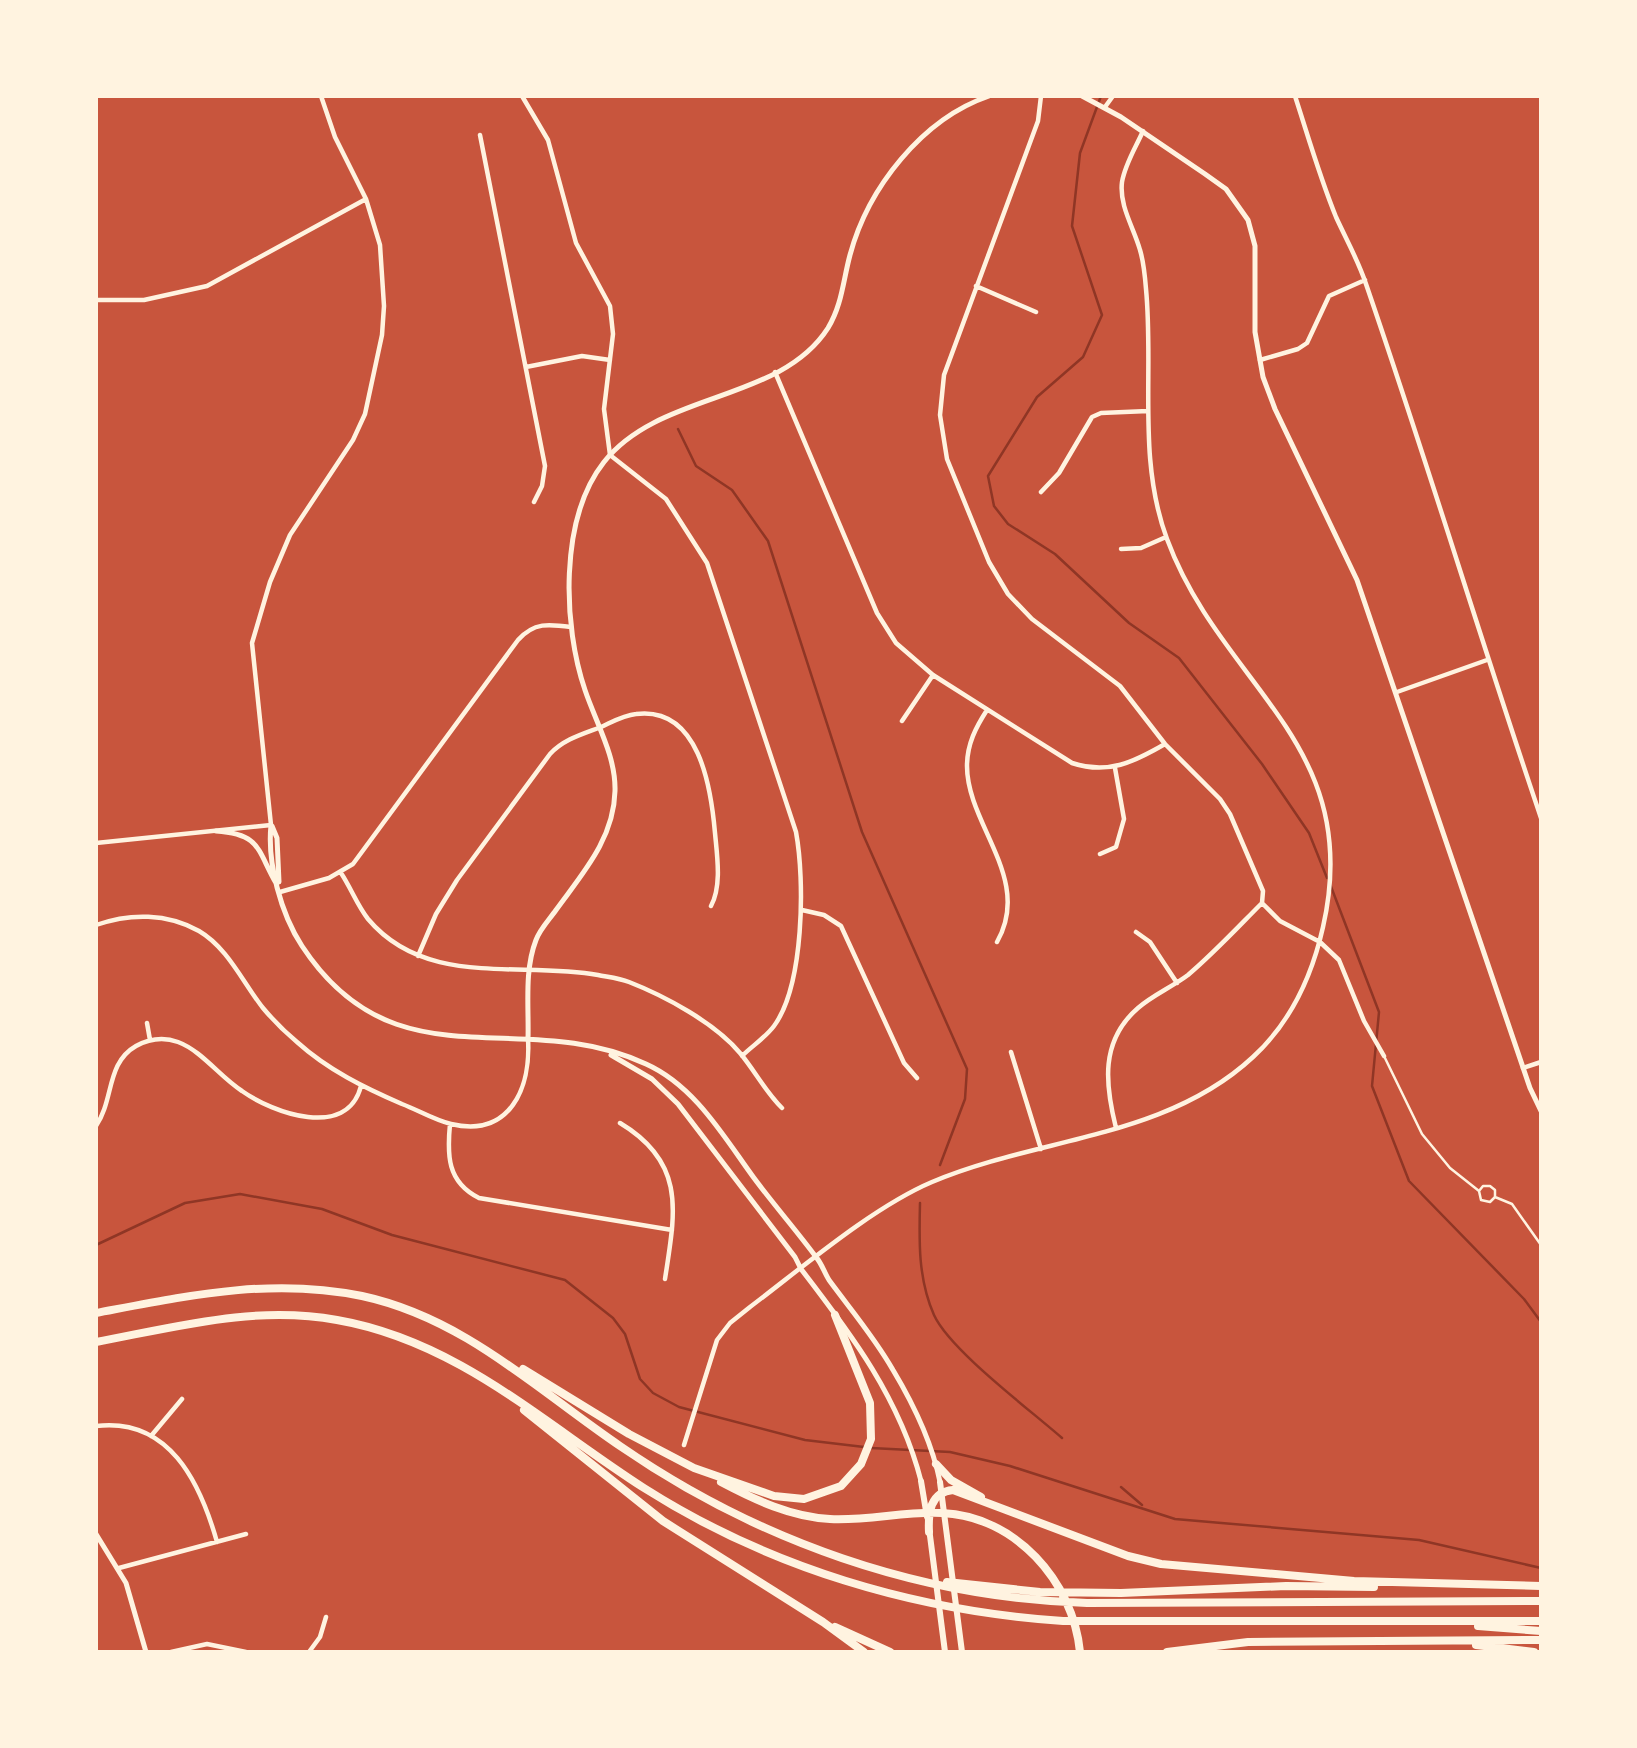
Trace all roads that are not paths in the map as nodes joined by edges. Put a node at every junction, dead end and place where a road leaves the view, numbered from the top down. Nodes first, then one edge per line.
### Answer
1 (321, 96) edge
2 (522, 96) edge
3 (989, 96) edge
4 (1041, 96) edge
5 (1082, 96) edge
6 (1113, 96) edge
7 (1295, 96) edge
8 (1105, 107) junction
9 (1143, 131) junction
10 (480, 135) dead end
11 (366, 199) junction
12 (1365, 280) junction
13 (976, 286) junction
14 (96, 300) edge
15 (1036, 312) dead end
16 (610, 360) junction
17 (1259, 360) junction
18 (526, 367) junction
19 (775, 372) junction
20 (1148, 411) junction
21 (610, 455) junction
22 (1041, 492) dead end
23 (534, 502) dead end
24 (1166, 537) junction
25 (1121, 549) dead end
26 (571, 627) junction
27 (1487, 660) junction
28 (933, 675) junction
29 (1397, 692) junction
30 (987, 710) junction
31 (902, 720) dead end
32 (599, 727) junction
33 (1164, 744) junction
34 (1115, 768) junction
35 (1541, 818) edge
36 (271, 825) junction
37 (216, 831) junction
38 (96, 844) edge
39 (1100, 854) dead end
40 (341, 873) junction
41 (279, 890) junction
42 (1262, 903) junction
43 (710, 906) dead end
44 (802, 909) junction
45 (96, 925) edge
46 (1136, 932) dead end
47 (997, 942) dead end
48 (1320, 942) junction
49 (418, 956) junction
50 (529, 968) junction
51 (1177, 983) junction
52 (147, 1023) dead end
53 (528, 1039) junction
54 (150, 1040) junction
55 (604, 1051) junction
56 (1011, 1052) dead end
57 (742, 1056) junction
58 (1384, 1056) joint
59 (1541, 1062) edge
60 (1523, 1068) junction
61 (918, 1078) dead end
62 (361, 1086) junction
63 (782, 1108) dead end
64 (1541, 1111) edge
65 (620, 1123) dead end
66 (450, 1124) junction
67 (96, 1126) edge
68 (1116, 1128) junction
69 (1041, 1149) junction
70 (1479, 1191) junction
71 (1495, 1197) junction
72 (672, 1230) junction
73 (1541, 1245) edge
74 (817, 1257) junction
75 (801, 1269) junction
76 (664, 1279) dead end
77 (96, 1313) edge
78 (835, 1315) junction
79 (468, 1338) junction
80 (96, 1342) edge
81 (481, 1375) junction
82 (182, 1399) dead end
83 (96, 1426) edge
84 (151, 1436) junction
85 (684, 1445) dead end
86 (936, 1465) junction
87 (694, 1468) junction
88 (920, 1481) joint
89 (940, 1482) joint
90 (941, 1493) junction
91 (987, 1500) junction
92 (929, 1532) junction
93 (96, 1534) edge
94 (246, 1534) dead end
95 (217, 1542) junction
96 (120, 1568) junction
97 (926, 1580) junction
98 (1426, 1585) junction
99 (1541, 1587) edge
100 (1541, 1601) edge
101 (326, 1617) dead end
102 (1419, 1621) junction
103 (1541, 1621) edge
104 (823, 1622) junction
105 (1541, 1631) edge
106 (1541, 1640) edge
107 (1445, 1642) junction
108 (146, 1652) edge
109 (170, 1652) edge
110 (246, 1652) edge
111 (309, 1652) edge
112 (864, 1652) edge
113 (890, 1652) edge
114 (945, 1652) edge
115 (962, 1652) edge
116 (1080, 1652) edge
117 (1167, 1652) edge
118 (1534, 1652) edge

1 - 11 street
2 - 16 street
3 - 19 street
4 - 13 street
5 - 8 street
6 - 8 street
7 - 12 street
8 - 9 street
9 - 17 street
9 - 20 street
10 - 18 street
11 - 14 street
11 - 36 street
12 - 17 street
12 - 27 street
13 - 15 street
13 - 33 street
16 - 18 street
16 - 21 street
17 - 29 street
18 - 23 street
19 - 21 street
19 - 28 street
20 - 22 street
20 - 24 street
21 - 26 street
21 - 44 street
24 - 25 street
24 - 48 street
26 - 32 street
26 - 40 street
27 - 29 street
27 - 35 street
28 - 30 street
28 - 31 street
29 - 60 street
30 - 34 street
30 - 47 street
32 - 43 street
32 - 49 street
32 - 50 street
33 - 34 street
33 - 42 street
34 - 39 street
36 - 37 street
36 - 41 street
37 - 38 street
37 - 41 street
40 - 41 street
40 - 49 street
41 - 53 street
42 - 48 street
42 - 51 street
44 - 57 street
44 - 61 street
45 - 62 street
46 - 51 street
48 - 58 street
48 - 68 street
49 - 50 street
50 - 53 street
50 - 57 street
51 - 68 street
52 - 54 street
53 - 55 street
53 - 66 street
54 - 62 street
54 - 67 street
55 - 74 street
55 - 75 street
56 - 69 street
57 - 63 street
58 - 70 lane
59 - 60 street
60 - 64 street
62 - 66 street
65 - 72 street
66 - 72 street
68 - 69 street
69 - 74 street
70 - 71 lane
70 - 71 lane
71 - 73 lane
72 - 76 street
74 - 75 street
74 - 86 street
75 - 78 street
75 - 85 street
77 - 79 highway
78 - 87 highway
78 - 88 street
79 - 87 highway
79 - 97 highway
80 - 81 highway
81 - 102 highway
81 - 104 highway
82 - 84 street
83 - 84 street
84 - 95 street
86 - 89 street
86 - 91 highway
87 - 116 highway
88 - 92 main road
89 - 90 main road
90 - 91 highway
90 - 92 highway
90 - 115 main road
91 - 98 highway
92 - 114 main road
93 - 96 street
94 - 95 street
95 - 96 street
96 - 108 street
97 - 98 highway
97 - 100 highway
98 - 99 highway
101 - 111 street
102 - 103 highway
102 - 105 highway
104 - 112 highway
104 - 113 highway
106 - 107 highway
107 - 117 highway
107 - 118 highway
109 - 110 street

